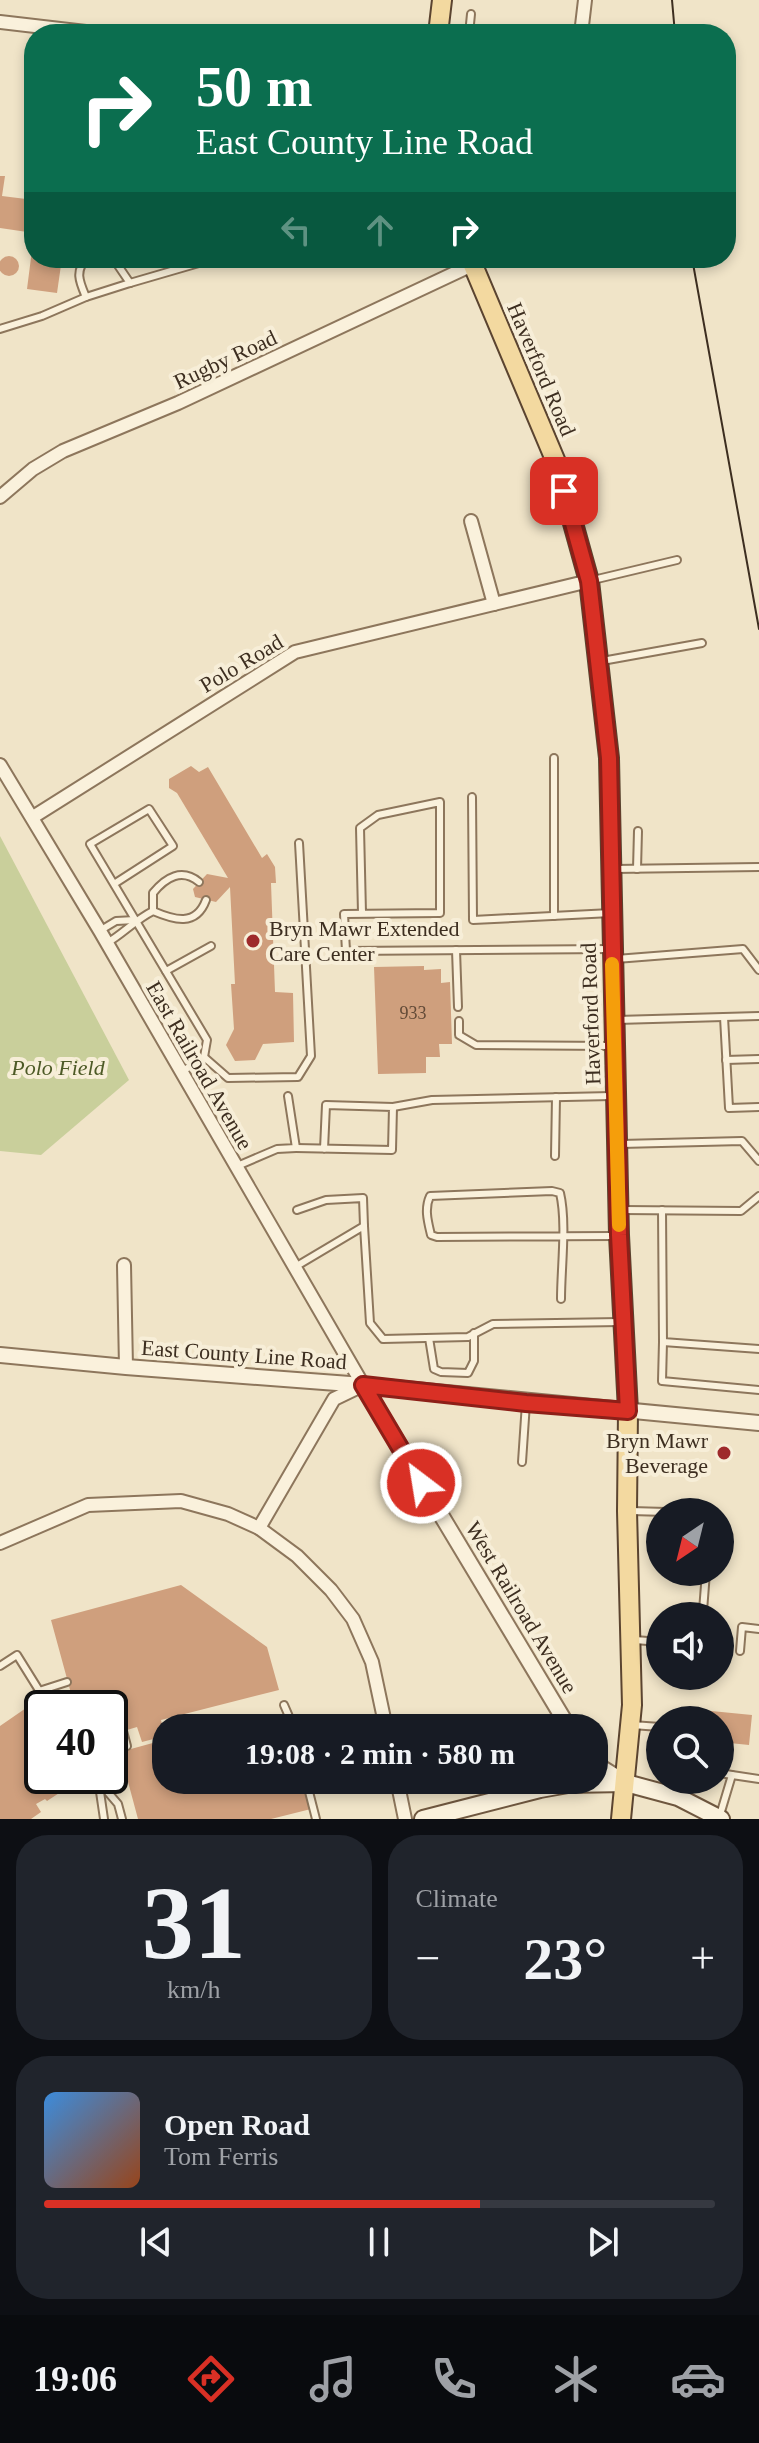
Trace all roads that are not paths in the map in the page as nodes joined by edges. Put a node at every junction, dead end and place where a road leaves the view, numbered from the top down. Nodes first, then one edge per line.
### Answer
1 (442, 0) edge
2 (585, 0) edge
3 (471, 14) dead end
4 (0, 22) edge
5 (439, 24) edge
6 (470, 24) edge
7 (582, 24) edge
8 (24, 25) edge
9 (80, 268) edge
10 (120, 268) edge
11 (182, 268) edge
12 (459, 268) edge
13 (474, 268) edge
14 (130, 283) junction
15 (86, 297) junction
16 (0, 329) edge
17 (0, 497) edge
18 (471, 521) dead end
19 (677, 560) dead end
20 (589, 581) junction
21 (494, 604) junction
22 (702, 643) dead end
23 (598, 662) junction
24 (554, 758) dead end
25 (0, 765) edge
26 (472, 797) dead end
27 (33, 817) junction
28 (638, 831) dead end
29 (299, 843) dead end
30 (759, 867) edge
31 (610, 869) junction
32 (637, 869) junction
33 (199, 882) dead end
34 (114, 884) junction
35 (206, 900) dead end
36 (153, 911) junction
37 (362, 913) junction
38 (611, 913) junction
39 (554, 916) junction
40 (135, 920) junction
41 (100, 931) junction
42 (107, 943) junction
43 (211, 946) dead end
44 (456, 950) junction
45 (612, 954) junction
46 (759, 970) edge
47 (166, 971) junction
48 (458, 1007) dead end
49 (759, 1016) edge
50 (724, 1017) junction
51 (459, 1021) dead end
52 (614, 1021) junction
53 (615, 1046) junction
54 (204, 1057) junction
55 (759, 1059) edge
56 (726, 1060) junction
57 (180, 1073) junction
58 (288, 1096) dead end
59 (616, 1096) junction
60 (556, 1097) junction
61 (393, 1107) junction
62 (759, 1107) edge
63 (617, 1144) junction
64 (296, 1148) junction
65 (324, 1149) junction
66 (555, 1156) dead end
67 (759, 1161) edge
68 (235, 1167) junction
69 (759, 1196) edge
70 (297, 1210) dead end
71 (619, 1210) junction
72 (662, 1210) junction
73 (364, 1226) junction
74 (619, 1235) junction
75 (562, 1238) junction
76 (124, 1265) dead end
77 (295, 1267) junction
78 (561, 1299) dead end
79 (623, 1322) junction
80 (473, 1332) junction
81 (429, 1338) junction
82 (663, 1342) junction
83 (759, 1349) edge
84 (0, 1355) edge
85 (126, 1367) junction
86 (363, 1385) junction
87 (759, 1390) edge
88 (526, 1403) junction
89 (628, 1411) junction
90 (759, 1423) edge
91 (522, 1462) dead end
92 (627, 1511) junction
93 (646, 1511) edge
94 (259, 1528) junction
95 (0, 1543) edge
96 (759, 1629) edge
97 (631, 1639) junction
98 (646, 1641) edge
99 (740, 1651) dead end
100 (0, 1666) edge
101 (67, 1682) dead end
102 (38, 1690) edge
103 (42, 1690) edge
104 (284, 1705) dead end
105 (288, 1714) edge
106 (383, 1714) edge
107 (561, 1714) edge
108 (631, 1725) junction
109 (646, 1726) edge
110 (608, 1772) edge
111 (734, 1775) edge
112 (759, 1779) edge
113 (626, 1783) junction
114 (100, 1794) edge
115 (108, 1794) edge
116 (310, 1794) edge
117 (400, 1794) edge
118 (727, 1794) edge
119 (104, 1819) edge
120 (122, 1819) edge
121 (316, 1819) edge
122 (405, 1819) edge
123 (423, 1819) edge
124 (621, 1819) edge
125 (720, 1819) edge

1 - 5 main road
2 - 7 street
3 - 6 lane
4 - 8 street
9 - 15 lane
10 - 14 lane
11 - 14 lane
12 - 17 street, Rugby Road
13 - 20 main road, Haverford Road
14 - 15 lane
15 - 16 lane
18 - 21 street
19 - 20 lane
20 - 21 street, Polo Road
20 - 23 main road, Haverford Road
21 - 27 street, Polo Road
22 - 23 lane
23 - 31 main road, Haverford Road
24 - 39 lane
25 - 27 street, East Railroad Avenue
26 - 39 lane
27 - 41 street, East Railroad Avenue
28 - 32 lane
29 - 54 lane
30 - 32 lane
31 - 32 lane
31 - 38 main road, Haverford Road
33 - 36 lane
34 - 34 lane
34 - 40 lane
35 - 36 lane
36 - 40 lane
37 - 37 lane
37 - 44 lane
38 - 39 lane
38 - 45 main road, Haverford Road
40 - 41 lane
40 - 42 lane
40 - 47 lane
41 - 42 street, East Railroad Avenue
42 - 57 street, East Railroad Avenue
43 - 47 lane
44 - 45 lane
44 - 48 lane
45 - 46 lane
45 - 52 main road, Haverford Road
47 - 54 lane
49 - 50 lane
50 - 52 lane
50 - 56 lane
51 - 53 lane
52 - 53 main road, Haverford Road
53 - 59 main road, Haverford Road
54 - 57 lane
55 - 56 lane
56 - 62 lane
57 - 68 street, East Railroad Avenue
58 - 64 lane
59 - 60 lane
59 - 63 main road, Haverford Road
60 - 61 lane
60 - 66 lane
61 - 65 lane
61 - 65 lane
63 - 67 lane
63 - 71 main road, Haverford Road
64 - 65 lane
64 - 68 lane
68 - 77 street, East Railroad Avenue
69 - 72 lane
70 - 73 lane
71 - 72 lane
71 - 74 main road, Haverford Road
72 - 82 lane
73 - 77 lane
73 - 81 lane
74 - 75 lane
74 - 79 main road, Haverford Road
75 - 75 lane
75 - 78 lane
76 - 85 street
77 - 86 street, East Railroad Avenue
79 - 80 lane
79 - 89 main road, Haverford Road
80 - 81 lane
80 - 81 lane
82 - 83 lane
82 - 87 lane
84 - 85 street, East County Line Road
85 - 86 street, East County Line Road
86 - 88 street, East County Line Road
86 - 94 street
86 - 107 street, West Railroad Avenue
88 - 89 street, East County Line Road
88 - 91 lane
89 - 90 street, East County Line Road
89 - 92 main road, Haverford Road
92 - 93 lane
92 - 97 main road, Haverford Road
94 - 95 street
94 - 106 street
96 - 99 lane
97 - 98 lane
97 - 108 main road, Haverford Road
100 - 102 lane
101 - 103 lane
104 - 105 lane
108 - 109 lane
108 - 113 main road, Haverford Road
110 - 113 street
111 - 112 lane
113 - 123 main road
113 - 124 main road, Haverford Road
113 - 125 main road
114 - 119 lane
115 - 120 lane
116 - 121 lane
117 - 122 street
118 - 125 lane

